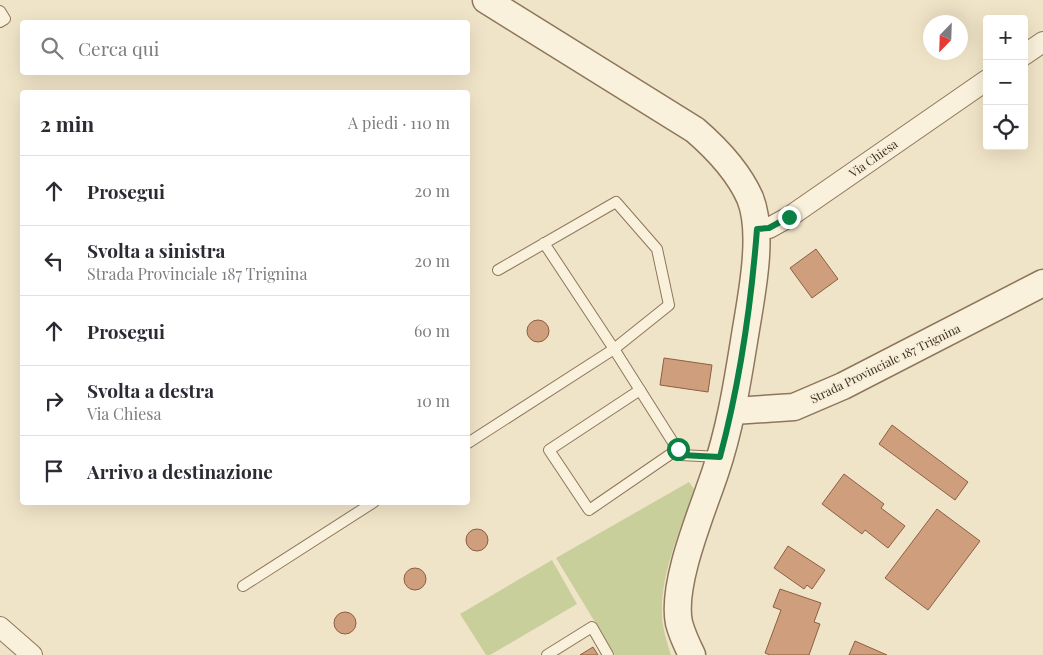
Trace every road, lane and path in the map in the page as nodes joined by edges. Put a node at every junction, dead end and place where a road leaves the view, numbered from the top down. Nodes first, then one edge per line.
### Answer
1 (486, 0) edge
2 (0, 11) edge
3 (0, 22) edge
4 (1043, 42) edge
5 (1028, 52) edge
6 (983, 83) edge
7 (757, 229) junction
8 (544, 243) junction
9 (498, 270) dead end
10 (1043, 283) edge
11 (614, 349) junction
12 (640, 390) junction
13 (733, 411) junction
14 (470, 442) edge
15 (678, 449) junction
16 (720, 457) junction
17 (369, 505) edge
18 (243, 586) dead end
19 (0, 627) edge
20 (32, 655) edge
21 (547, 655) edge
22 (608, 655) edge
23 (692, 655) edge

1 - 7 street
2 - 3 lane
4 - 5 street
6 - 7 street, Via Chiesa
7 - 13 street
8 - 9 lane
8 - 11 lane
8 - 11 lane
10 - 13 street, Strada Provinciale 187 Trignina
11 - 12 lane
11 - 14 lane
12 - 15 lane
12 - 15 lane
13 - 16 street
15 - 16 lane
16 - 23 street
17 - 18 lane
19 - 20 street
21 - 22 lane

